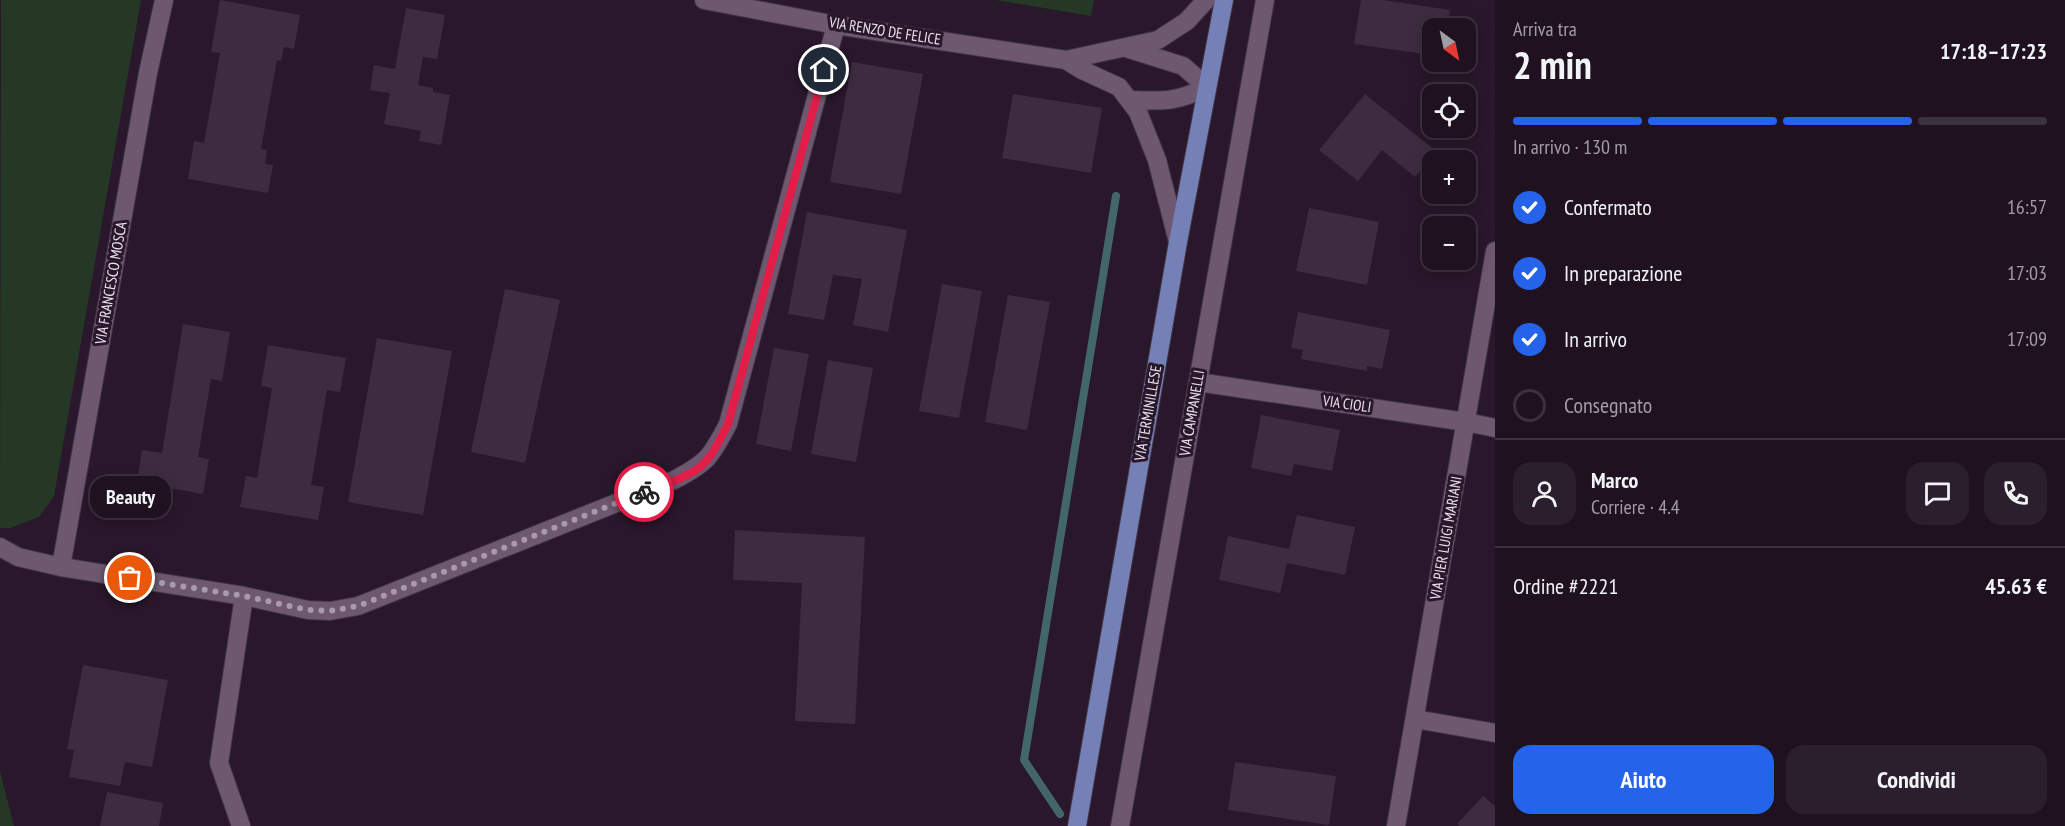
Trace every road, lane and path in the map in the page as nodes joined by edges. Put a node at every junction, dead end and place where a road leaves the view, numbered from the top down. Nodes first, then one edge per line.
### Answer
1 (164, 0) edge
2 (704, 0) edge
3 (1206, 0) edge
4 (1224, 0) edge
5 (1265, 0) edge
6 (836, 24) junction
7 (1124, 48) junction
8 (1066, 60) junction
9 (1207, 87) junction
10 (1129, 100) junction
11 (1178, 242) junction
12 (1495, 250) edge
13 (1198, 382) junction
14 (1466, 422) junction
15 (1495, 428) edge
16 (0, 548) edge
17 (9, 558) edge
18 (61, 567) junction
19 (244, 596) junction
20 (1414, 719) junction
21 (1495, 733) edge
22 (241, 826) edge
23 (1077, 826) edge
24 (1120, 826) edge
25 (1396, 826) edge

1 - 18 street, VIA FRANCESCO MOSCA
2 - 6 street, VIA RENZO DE FELICE
3 - 7 street, VIA RENZO DE FELICE
4 - 9 main road, VIA TERMINILLESE
5 - 13 street, VIA CAMPANELLI
6 - 8 street, VIA RENZO DE FELICE
6 - 19 street
7 - 8 street, VIA RENZO DE FELICE
7 - 9 street, VIA RENZO DE FELICE
8 - 10 street, VIA RENZO DE FELICE
9 - 10 street
9 - 11 main road, VIA TERMINILLESE
10 - 11 street, VIA RENZO DE FELICE
11 - 23 main road, VIA TERMINILLESE
12 - 14 street, VIA PIER LUIGI MARIANI
13 - 14 street, VIA CIOLI
13 - 24 street, VIA CAMPANELLI
14 - 15 street, VIA CIOLI
14 - 20 street, VIA PIER LUIGI MARIANI
16 - 17 street
17 - 18 street
18 - 19 street
19 - 22 street
20 - 21 street
20 - 25 street, VIA PIER LUIGI MARIANI

